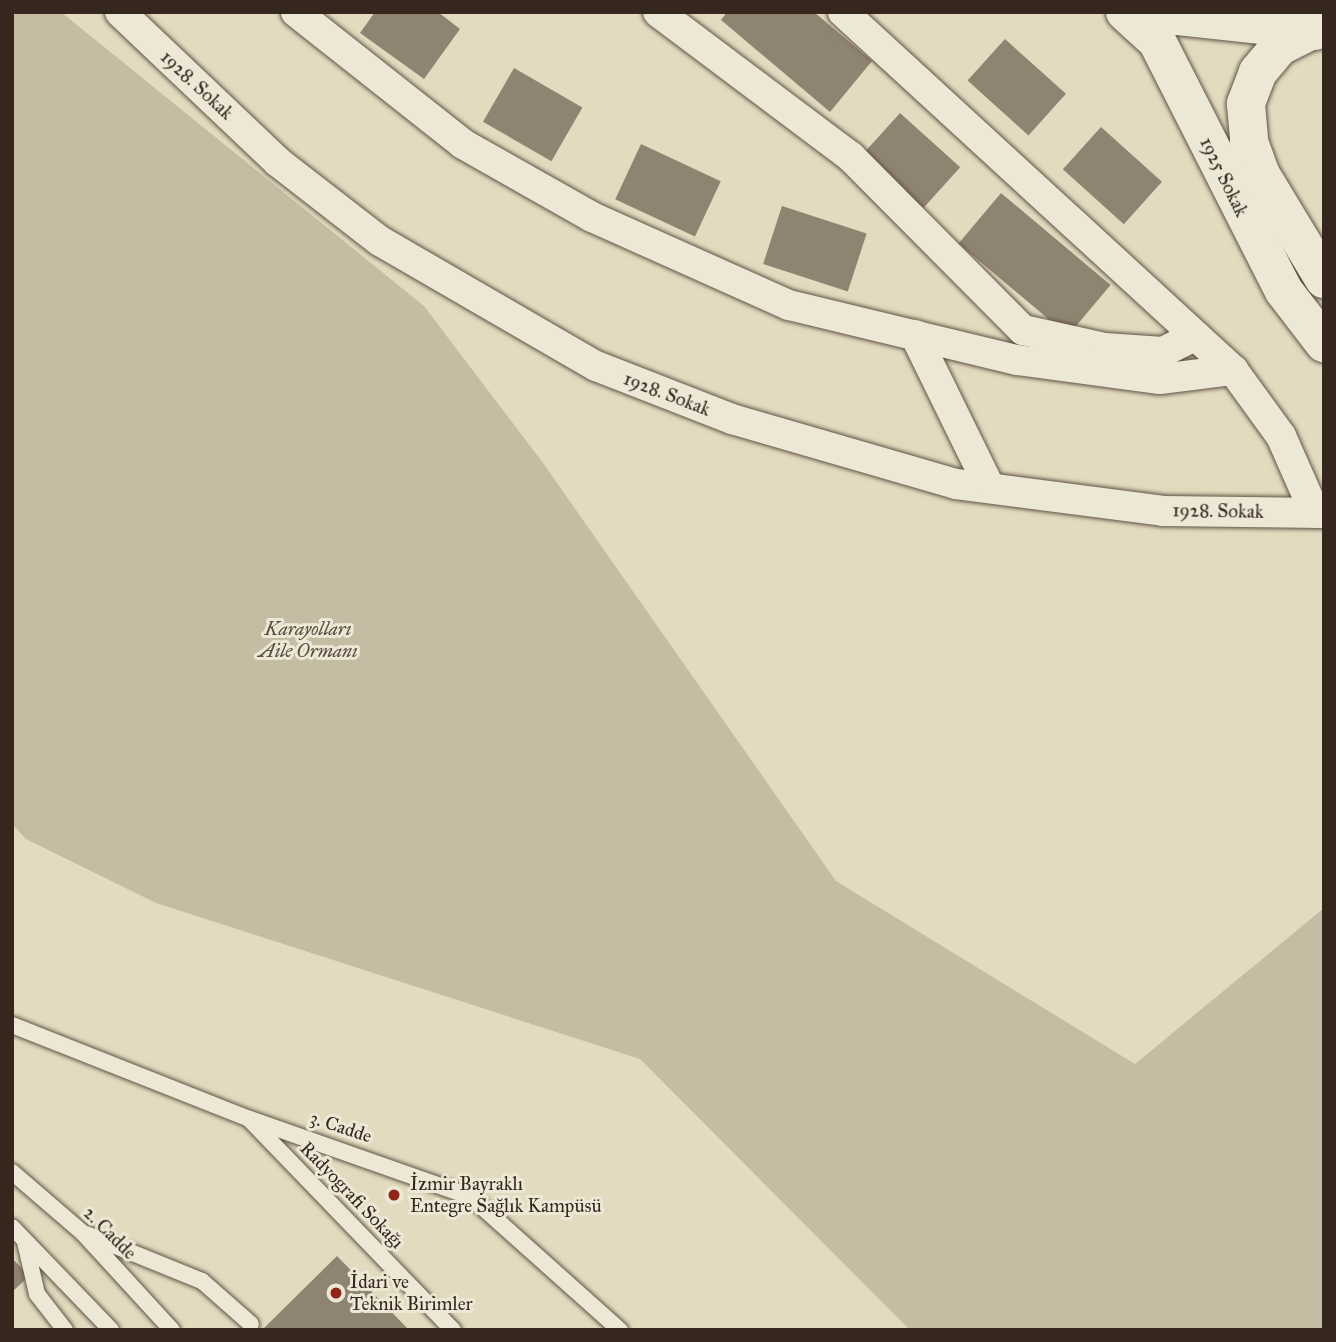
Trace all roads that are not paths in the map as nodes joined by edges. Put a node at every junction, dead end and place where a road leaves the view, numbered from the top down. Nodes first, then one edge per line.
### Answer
1 (120, 12) edge
2 (296, 12) edge
3 (658, 12) edge
4 (843, 12) edge
5 (1125, 12) edge
6 (1141, 12) edge
7 (1317, 32) edge
8 (1324, 279) edge
9 (915, 335) junction
10 (1195, 336) junction
11 (1324, 343) edge
12 (1233, 370) junction
13 (990, 488) junction
14 (1319, 513) edge
15 (12, 1025) edge
16 (250, 1119) junction
17 (12, 1172) edge
18 (12, 1227) edge
19 (83, 1233) junction
20 (24, 1240) junction
21 (251, 1324) dead end
22 (65, 1330) edge
23 (111, 1330) edge
24 (172, 1330) edge
25 (453, 1330) edge
26 (620, 1330) edge

1 - 13 street, 1928. Sokak
2 - 9 street
3 - 10 street
4 - 10 street
5 - 11 main road, 1925 Sokak
6 - 7 main road, 1925 Sokak
7 - 8 main road, 1925 Sokak
9 - 12 street
9 - 13 street
10 - 12 street
12 - 14 street
13 - 14 street, 1928. Sokak
15 - 16 lane, 3. Cadde
16 - 25 lane, Radyografi Sokağı
16 - 26 lane, 3. Cadde
17 - 19 lane, 2. Cadde
18 - 20 lane
19 - 21 lane
19 - 24 lane, 2. Cadde
20 - 22 lane
20 - 23 lane

